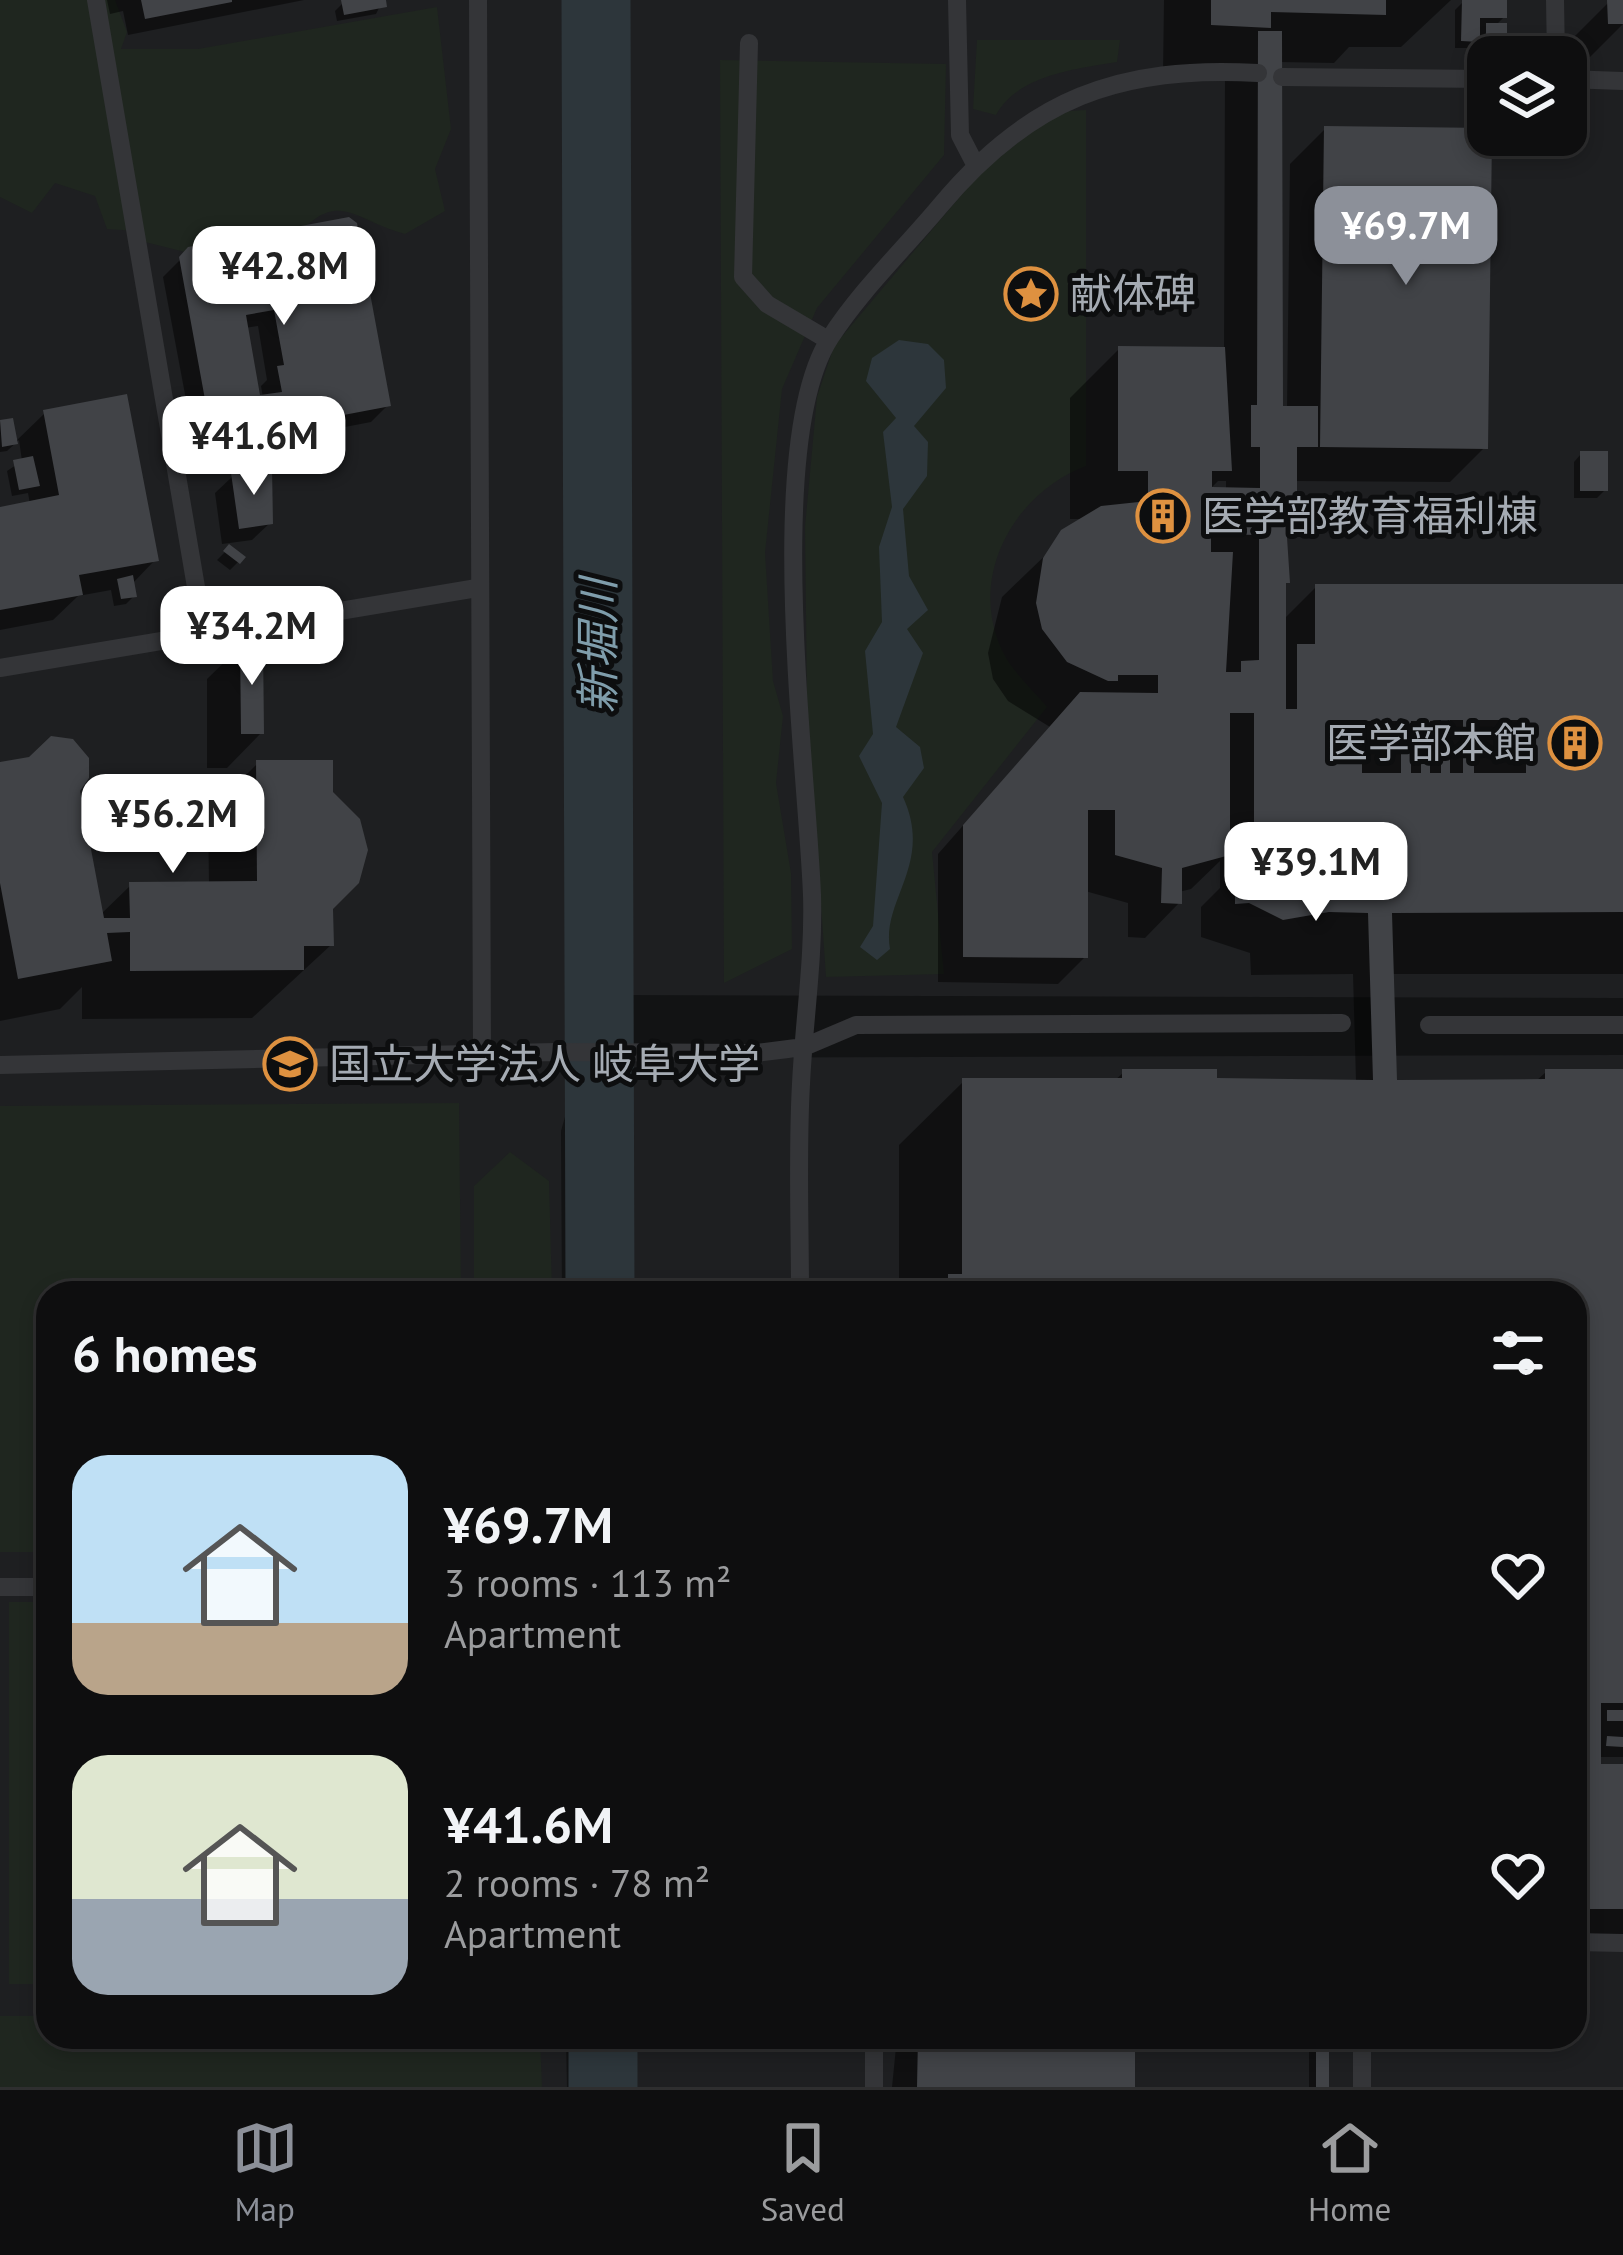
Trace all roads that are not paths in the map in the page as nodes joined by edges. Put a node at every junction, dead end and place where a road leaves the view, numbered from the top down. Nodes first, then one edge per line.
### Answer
1 (96, 0) edge
2 (478, 0) edge
3 (958, 0) edge
4 (1556, 0) edge
5 (1556, 36) edge
6 (749, 43) dead end
7 (1258, 74) dead end
8 (1282, 77) dead end
9 (1467, 79) edge
10 (1587, 80) edge
11 (1623, 81) edge
12 (975, 164) junction
13 (828, 340) junction
14 (477, 588) junction
15 (204, 634) junction
16 (0, 668) edge
17 (1342, 1023) dead end
18 (1430, 1025) dead end
19 (1623, 1025) edge
20 (804, 1047) junction
21 (482, 1054) junction
22 (0, 1065) edge
23 (800, 1281) edge
24 (0, 1587) edge
25 (36, 1587) edge
26 (1587, 1942) edge
27 (1623, 1943) edge
28 (874, 2049) edge
29 (1362, 2049) edge
30 (874, 2087) edge
31 (1362, 2087) edge

1 - 15 lane
2 - 14 lane
3 - 12 lane
4 - 5 lane
6 - 13 lane
7 - 12 lane
8 - 9 lane
10 - 11 lane
12 - 13 lane
13 - 20 lane
14 - 15 lane
14 - 21 lane
15 - 16 lane
17 - 20 lane
18 - 19 lane
20 - 21 lane
20 - 23 lane
21 - 22 lane
24 - 25 lane
26 - 27 lane
28 - 30 lane
29 - 31 lane

